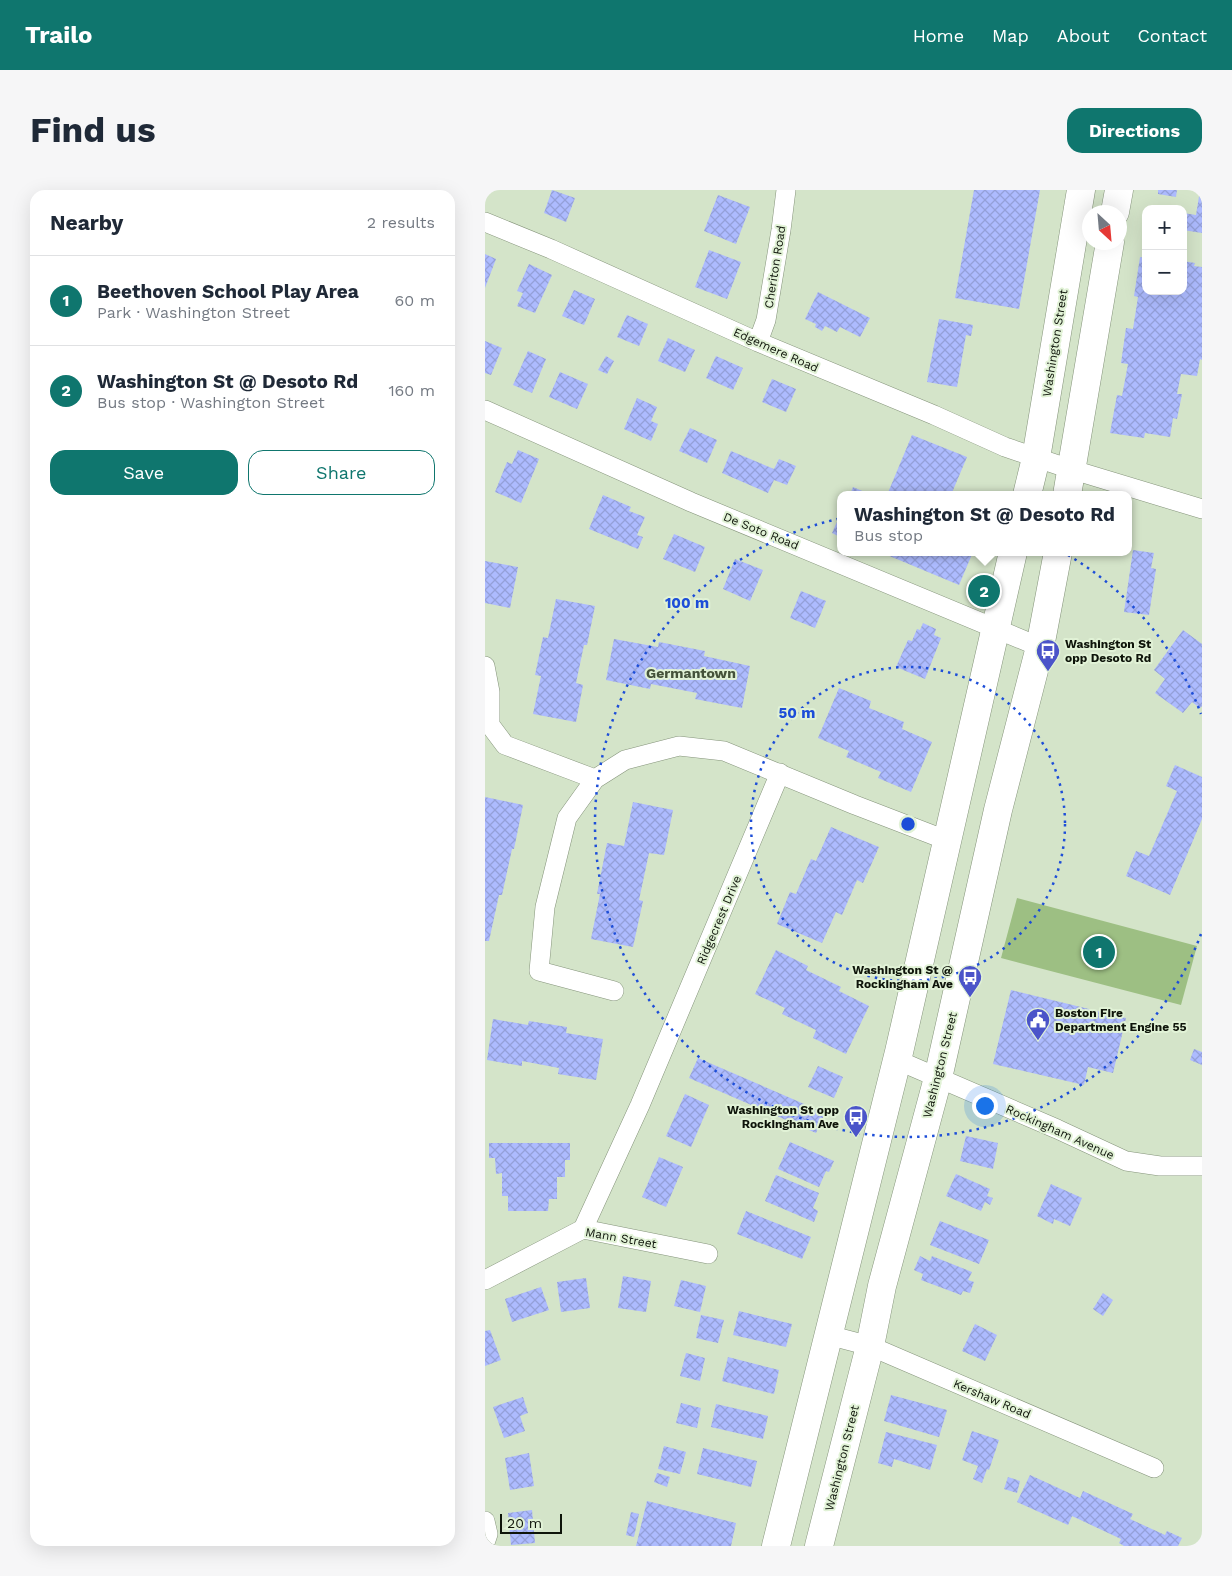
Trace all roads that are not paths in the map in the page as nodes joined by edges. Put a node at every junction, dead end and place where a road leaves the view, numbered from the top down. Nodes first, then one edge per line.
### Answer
1 (786, 190) edge
2 (1081, 190) edge
3 (1119, 190) edge
4 (1116, 205) edge
5 (485, 222) edge
6 (1109, 250) edge
7 (758, 342) junction
8 (485, 410) edge
9 (1036, 458) junction
10 (1069, 482) edge
11 (1028, 491) edge
12 (1113, 491) edge
13 (1132, 495) edge
14 (1202, 509) edge
15 (1012, 556) edge
16 (1057, 556) edge
17 (995, 628) junction
18 (1040, 647) junction
19 (485, 666) edge
20 (780, 773) junction
21 (595, 779) junction
22 (947, 840) junction
23 (614, 990) dead end
24 (897, 1060) junction
25 (937, 1078) junction
26 (1202, 1166) edge
27 (583, 1229) junction
28 (708, 1254) dead end
29 (485, 1280) edge
30 (828, 1335) junction
31 (870, 1346) junction
32 (1154, 1468) dead end
33 (485, 1521) edge
34 (485, 1543) edge
35 (776, 1546) edge
36 (819, 1546) edge

1 - 7 street, Cheriton Road
2 - 9 main road, Washington Street
3 - 4 main road
5 - 7 street, Edgemere Road
6 - 10 main road
7 - 9 street, Edgemere Road
8 - 17 street, De Soto Road
9 - 10 street, Edgemere Road
9 - 11 main road, Washington Street
10 - 12 street, Edgemere Road
13 - 14 street, Edgemere Road
15 - 17 main road
16 - 18 main road, Washington Street
17 - 18 street, De Soto Road
17 - 22 main road
18 - 25 main road, Washington Street
19 - 21 street
20 - 21 street
20 - 22 street
20 - 27 street, Ridgecrest Drive
21 - 23 street
22 - 24 main road
24 - 25 street, Rockingham Avenue
24 - 30 main road
25 - 26 street, Rockingham Avenue
25 - 31 main road, Washington Street
27 - 28 street, Mann Street
27 - 29 street, Mann Street
30 - 31 street, Kershaw Road
30 - 35 main road
31 - 32 street, Kershaw Road
31 - 36 main road, Washington Street
33 - 34 street

